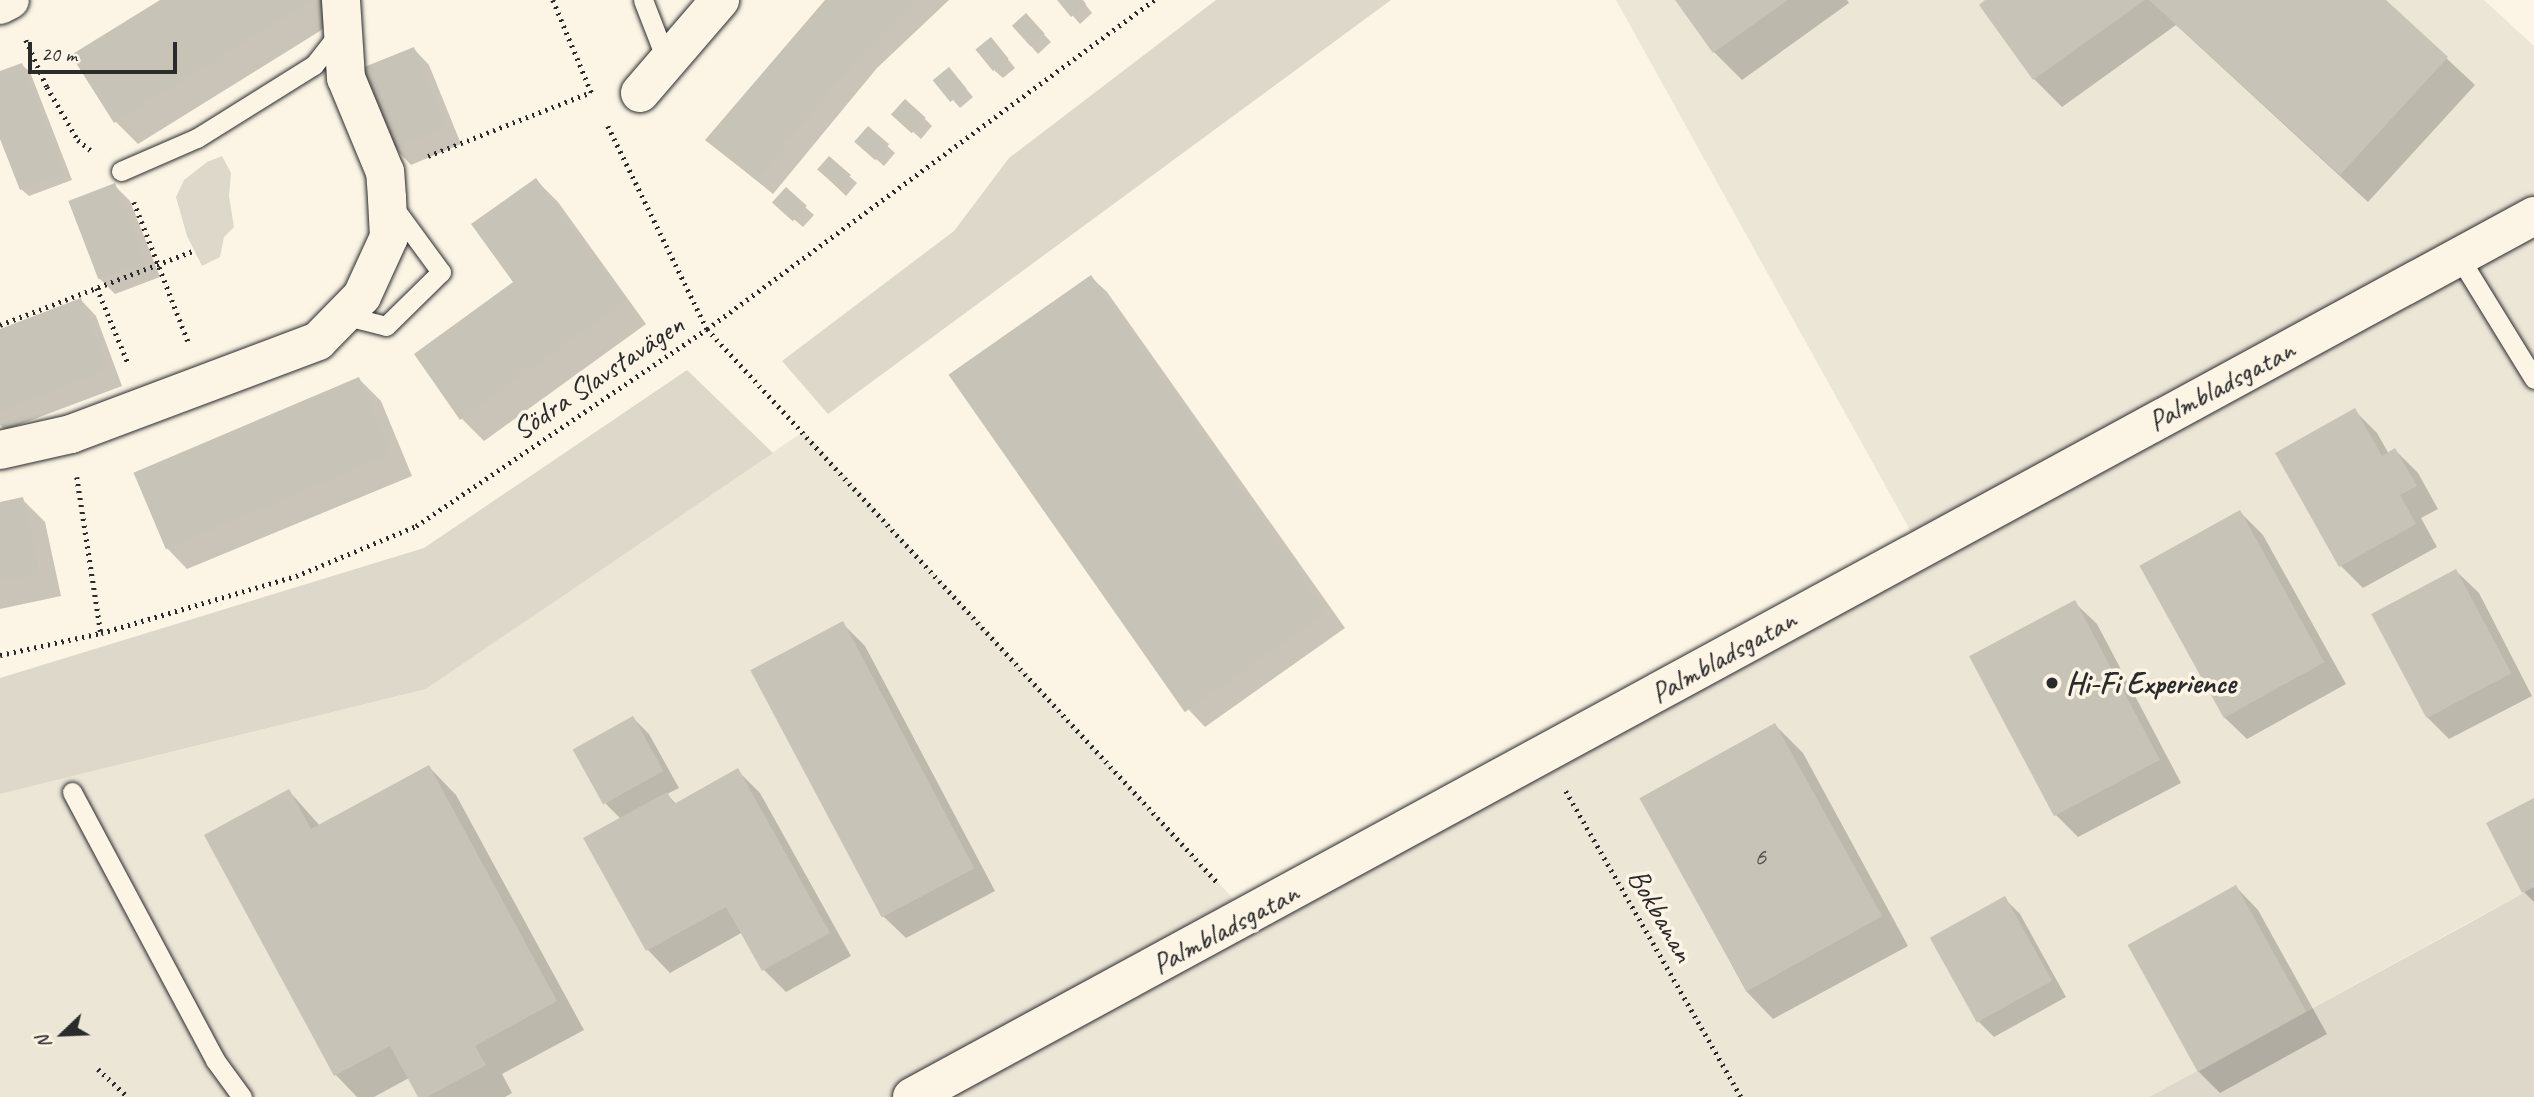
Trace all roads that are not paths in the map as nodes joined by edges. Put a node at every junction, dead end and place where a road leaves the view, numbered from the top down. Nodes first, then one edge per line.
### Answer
1 (10, 0) edge
2 (643, 0) edge
3 (720, 0) edge
4 (0, 5) edge
5 (341, 16) edge
6 (667, 62) junction
7 (640, 93) dead end
8 (121, 171) dead end
9 (386, 185) junction
10 (2534, 216) edge
11 (2459, 257) junction
12 (343, 315) junction
13 (2534, 379) edge
14 (0, 450) edge
15 (72, 792) dead end
16 (242, 1097) edge
17 (912, 1097) edge

1 - 4 street
2 - 6 lane
3 - 6 street
5 - 8 lane
5 - 9 street
6 - 7 street
9 - 12 street
9 - 12 lane
10 - 11 street, Palmbladsgatan
11 - 13 lane
11 - 17 street, Palmbladsgatan
12 - 14 street
15 - 16 lane

